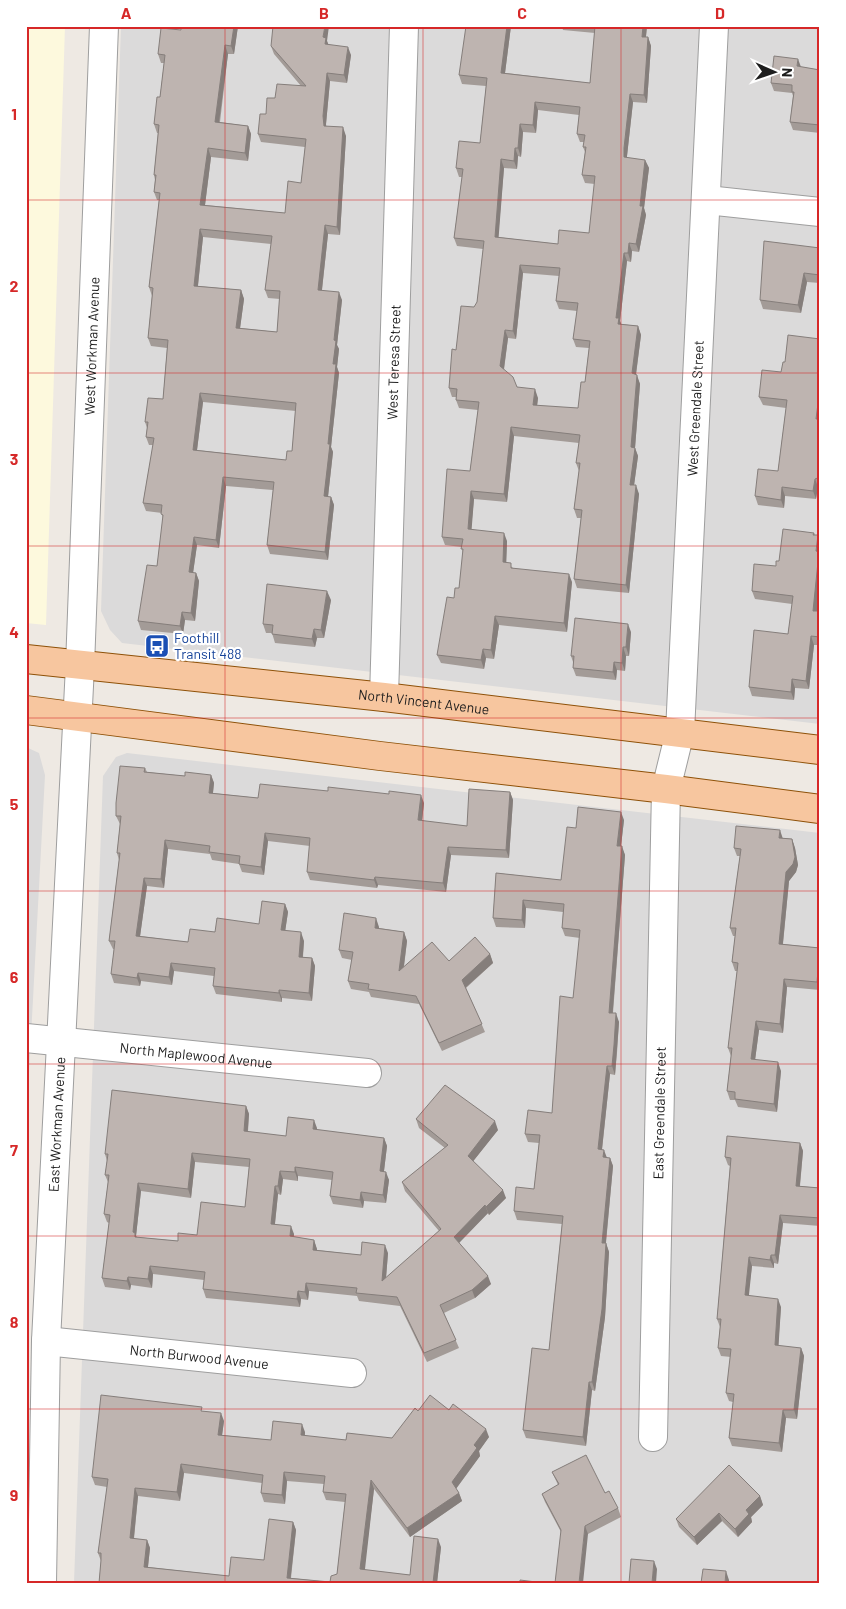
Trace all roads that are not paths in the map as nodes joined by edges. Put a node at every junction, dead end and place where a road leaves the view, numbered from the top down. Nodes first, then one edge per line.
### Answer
1 (104, 26) edge
2 (404, 26) edge
3 (714, 26) edge
4 (707, 200) junction
5 (820, 212) edge
6 (26, 659) edge
7 (80, 666) junction
8 (384, 697) junction
9 (26, 710) edge
10 (78, 716) junction
11 (680, 732) junction
12 (820, 750) edge
13 (666, 789) junction
14 (820, 809) edge
15 (26, 1038) edge
16 (60, 1042) junction
17 (367, 1073) dead end
18 (46, 1341) junction
19 (352, 1372) dead end
20 (653, 1437) dead end
21 (42, 1583) edge

1 - 7 street, West Workman Avenue
2 - 8 street, West Teresa Street
3 - 4 street, West Greendale Street
4 - 5 street
4 - 11 street, West Greendale Street
6 - 7 main road, North Vincent Avenue
7 - 8 main road, North Vincent Avenue
7 - 10 street, East Workman Avenue
8 - 11 main road, North Vincent Avenue
9 - 10 main road
10 - 13 main road
10 - 16 street, East Workman Avenue
11 - 12 main road, North Vincent Avenue
11 - 13 street, West Greendale Street
13 - 14 main road
13 - 20 street, East Greendale Street
15 - 16 street, North Maplewood Avenue
16 - 17 street, North Maplewood Avenue
16 - 18 street, East Workman Avenue
18 - 19 street, North Burwood Avenue
18 - 21 street, East Workman Avenue

